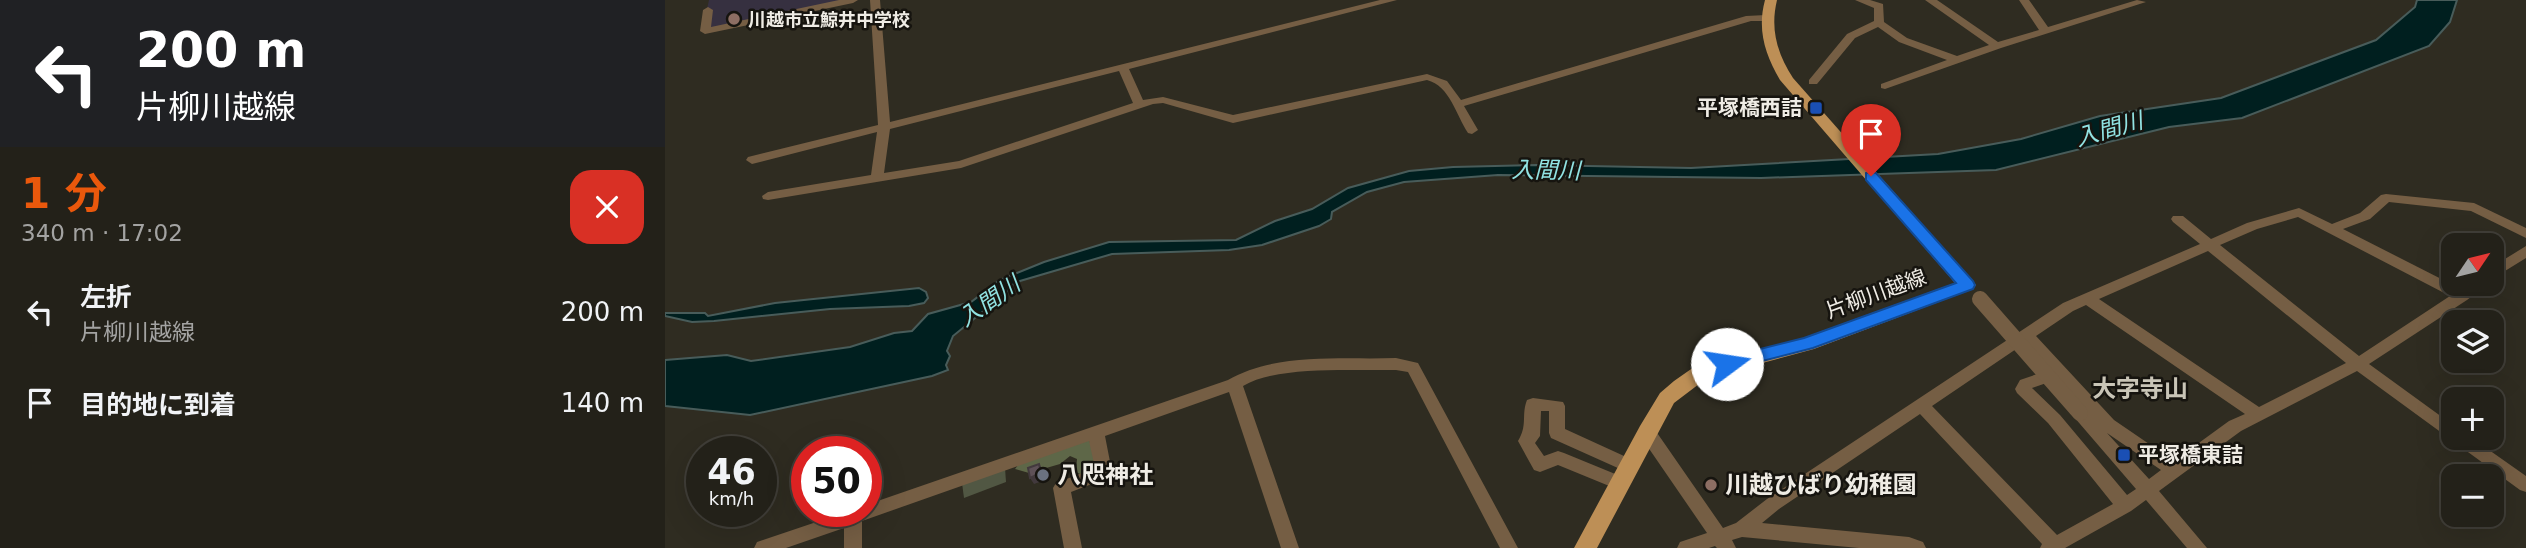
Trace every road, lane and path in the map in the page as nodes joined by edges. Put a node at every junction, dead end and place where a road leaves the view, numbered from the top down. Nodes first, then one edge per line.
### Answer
1 (853, 0) edge
2 (875, 0) edge
3 (1392, 0) edge
4 (1771, 0) edge
5 (1860, 0) edge
6 (1930, 0) edge
7 (2024, 0) edge
8 (2141, 2) dead end
9 (1881, 3) edge
10 (708, 10) dead end
11 (1766, 18) junction
12 (1879, 23) junction
13 (2046, 32) junction
14 (1997, 46) junction
15 (1957, 60) junction
16 (1123, 67) junction
17 (1813, 82) dead end
18 (1885, 86) dead end
19 (1139, 104) junction
20 (1459, 104) junction
21 (884, 126) junction
22 (1472, 130) dead end
23 (752, 160) dead end
24 (877, 178) junction
25 (768, 196) dead end
26 (2178, 219) dead end
27 (2333, 228) junction
28 (2526, 234) edge
29 (2210, 245) junction
30 (2526, 251) edge
31 (2504, 266) edge
32 (2441, 285) edge
33 (1968, 286) junction
34 (2462, 296) edge
35 (2087, 298) junction
36 (2026, 334) junction
37 (2358, 364) junction
38 (2062, 372) junction
39 (1234, 384) junction
40 (1921, 405) junction
41 (2257, 414) junction
42 (2441, 423) edge
43 (1647, 432) junction
44 (1096, 434) junction
45 (2478, 450) edge
46 (2175, 471) junction
47 (1624, 474) junction
48 (2526, 485) edge
49 (2147, 490) junction
50 (2125, 506) junction
51 (882, 507) edge
52 (824, 527) edge
53 (853, 527) edge
54 (1742, 529) junction
55 (1723, 543) edge
56 (2052, 546) edge
57 (763, 548) edge
58 (853, 548) edge
59 (1073, 548) edge
60 (1290, 548) edge
61 (1509, 548) edge
62 (1585, 548) edge
63 (1686, 548) edge
64 (1917, 548) edge
65 (2198, 548) edge

1 - 10 street
2 - 21 street
3 - 16 street
4 - 11 main road, 片柳川越線
5 - 9 street
6 - 14 street
7 - 13 street
8 - 13 street
9 - 12 street
11 - 20 street
11 - 33 main road, 片柳川越線
12 - 15 street
12 - 17 street
13 - 14 street
14 - 15 street
15 - 18 street
16 - 19 street
16 - 21 street
19 - 20 street
19 - 24 street
20 - 22 street
21 - 23 street
21 - 24 street
24 - 25 street
26 - 29 street
27 - 28 street
27 - 29 street
27 - 32 street
29 - 35 street
29 - 37 street
30 - 31 street
33 - 43 main road, 片柳川越線
33 - 49 street, bridge
34 - 37 street
35 - 36 street
35 - 41 street
36 - 38 street
36 - 40 street
37 - 41 street
37 - 42 street
38 - 46 street
38 - 50 street
39 - 44 street
39 - 60 street
39 - 61 street
40 - 54 street
40 - 56 street
41 - 46 street
43 - 47 main road, 片柳川越線
43 - 55 street
44 - 51 street
44 - 59 street
45 - 48 street
46 - 49 street
47 - 47 street
47 - 62 main road, 片柳川越線
49 - 50 street
49 - 65 street
50 - 56 street
52 - 57 street
53 - 58 street
54 - 55 street
54 - 64 street
55 - 63 street

